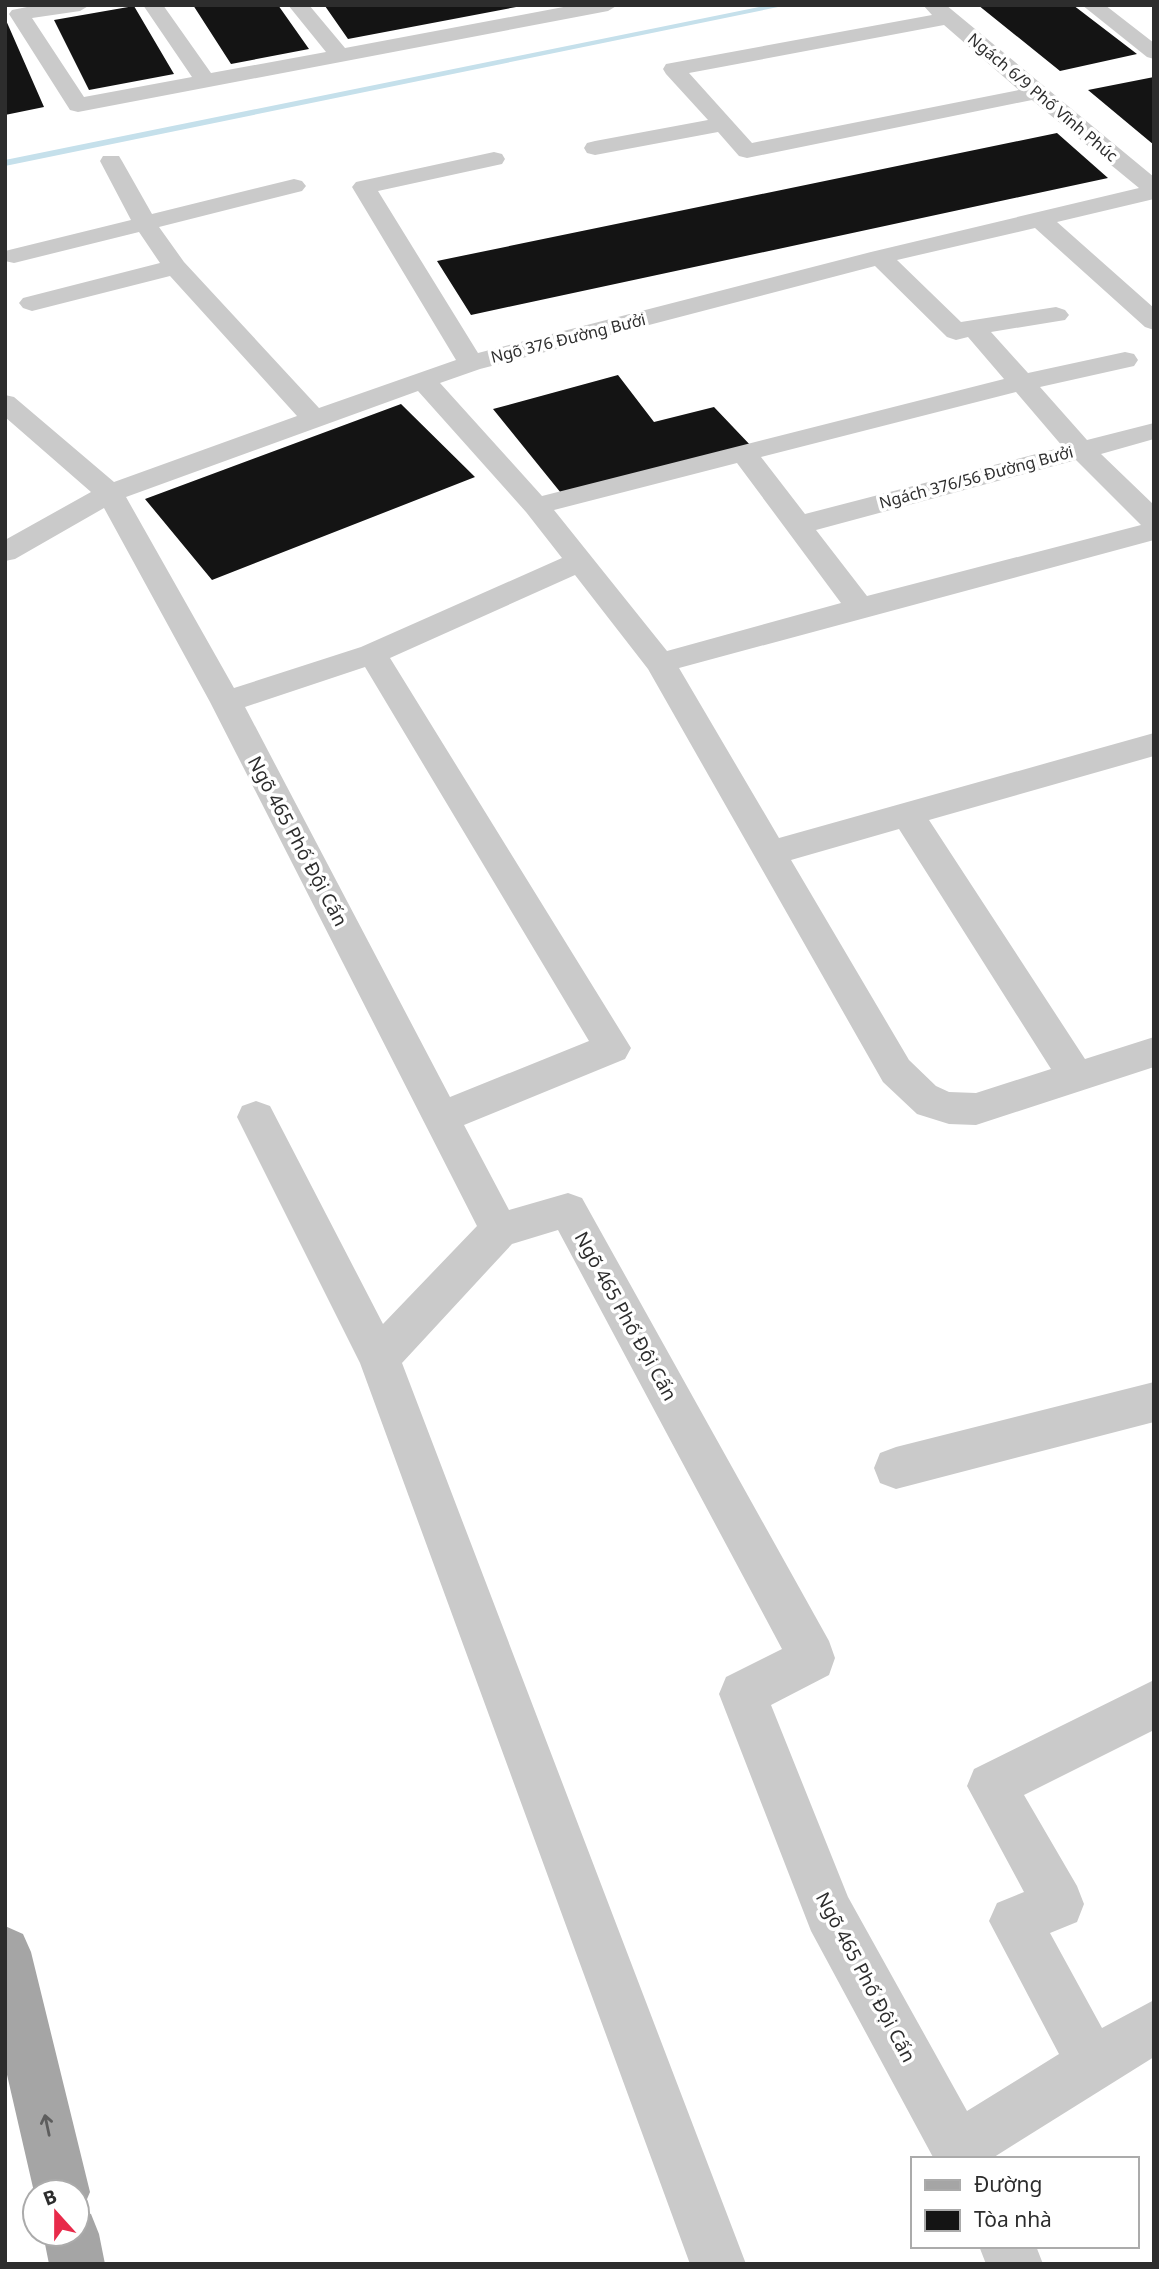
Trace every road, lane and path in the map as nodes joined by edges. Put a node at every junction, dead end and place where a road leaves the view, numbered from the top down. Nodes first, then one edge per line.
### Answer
1 (80, 5) edge
2 (153, 5) edge
3 (298, 5) edge
4 (608, 5) edge
5 (1092, 5) edge
6 (941, 12) edge
7 (1154, 53) edge
8 (340, 56) junction
9 (206, 81) junction
10 (1036, 93) junction
11 (723, 124) junction
12 (595, 148) dead end
13 (494, 159) dead end
14 (111, 162) dead end
15 (294, 186) dead end
16 (1154, 190) edge
17 (1038, 218) junction
18 (145, 224) junction
19 (14, 256) dead end
20 (880, 257) junction
21 (175, 267) junction
22 (32, 303) dead end
23 (1056, 315) dead end
24 (1154, 322) edge
25 (973, 327) junction
26 (1125, 359) dead end
27 (471, 363) junction
28 (424, 382) junction
29 (1024, 382) junction
30 (5, 403) edge
31 (314, 419) junction
32 (1154, 431) edge
33 (1080, 449) junction
34 (743, 452) junction
35 (110, 493) junction
36 (536, 506) junction
37 (1154, 523) edge
38 (799, 525) junction
39 (1154, 531) edge
40 (5, 552) edge
41 (578, 562) junction
42 (860, 608) junction
43 (372, 654) junction
44 (660, 663) junction
45 (226, 702) junction
46 (1154, 744) edge
47 (906, 814) junction
48 (771, 853) junction
49 (1154, 1052) edge
50 (1076, 1077) junction
51 (256, 1116) dead end
52 (442, 1116) junction
53 (499, 1230) junction
54 (379, 1357) junction
55 (1154, 1402) edge
56 (896, 1468) dead end
57 (1154, 1704) edge
58 (5, 1952) edge
59 (1154, 2026) edge
60 (1093, 2064) junction
61 (961, 2153) edge
62 (59, 2178) edge
63 (1008, 2248) edge
64 (718, 2264) edge
65 (1016, 2264) edge

1 - 9 street
2 - 9 street
3 - 8 street
4 - 8 street
5 - 7 street
6 - 10 street, Ngách 6/9 Phố Vĩnh Phúc
6 - 11 street
8 - 9 street
10 - 11 street
10 - 16 street, Ngách 6/9 Phố Vĩnh Phúc
11 - 12 street
13 - 27 street
14 - 18 street
15 - 18 street
16 - 17 street, Ngõ 376 Đường Bưởi
17 - 20 street, Ngõ 376 Đường Bưởi
17 - 24 street
18 - 19 street
18 - 21 street
20 - 25 street
20 - 27 street, Ngõ 376 Đường Bưởi
21 - 22 street
21 - 31 street
23 - 25 street
25 - 29 street
26 - 29 street
27 - 28 street, Ngõ 376 Đường Bưởi
28 - 31 street, Ngõ 376 Đường Bưởi
28 - 36 street
29 - 33 street
29 - 34 street
30 - 35 street
31 - 35 street, Ngõ 376 Đường Bưởi
32 - 33 street, Ngách 376/56 Đường Bưởi
33 - 37 street
33 - 38 street, Ngách 376/56 Đường Bưởi
34 - 36 street
34 - 38 street
35 - 40 street, Ngõ 376 Đường Bưởi
35 - 45 street, Ngõ 465 Phố Đội Cấn
36 - 41 street
38 - 42 street
39 - 42 street
41 - 43 street
41 - 44 street
42 - 44 street
43 - 45 street
43 - 52 street
44 - 48 street
45 - 52 street, Ngõ 465 Phố Đội Cấn
46 - 47 street
47 - 48 street
47 - 50 street
48 - 50 street
49 - 50 street
51 - 54 street
52 - 53 street, Ngõ 465 Phố Đội Cấn
53 - 54 street
53 - 61 street, Ngõ 465 Phố Đội Cấn
54 - 64 street
55 - 56 street
57 - 60 street
62 -> 58 main road
59 - 60 street
60 - 61 street
63 - 65 street

